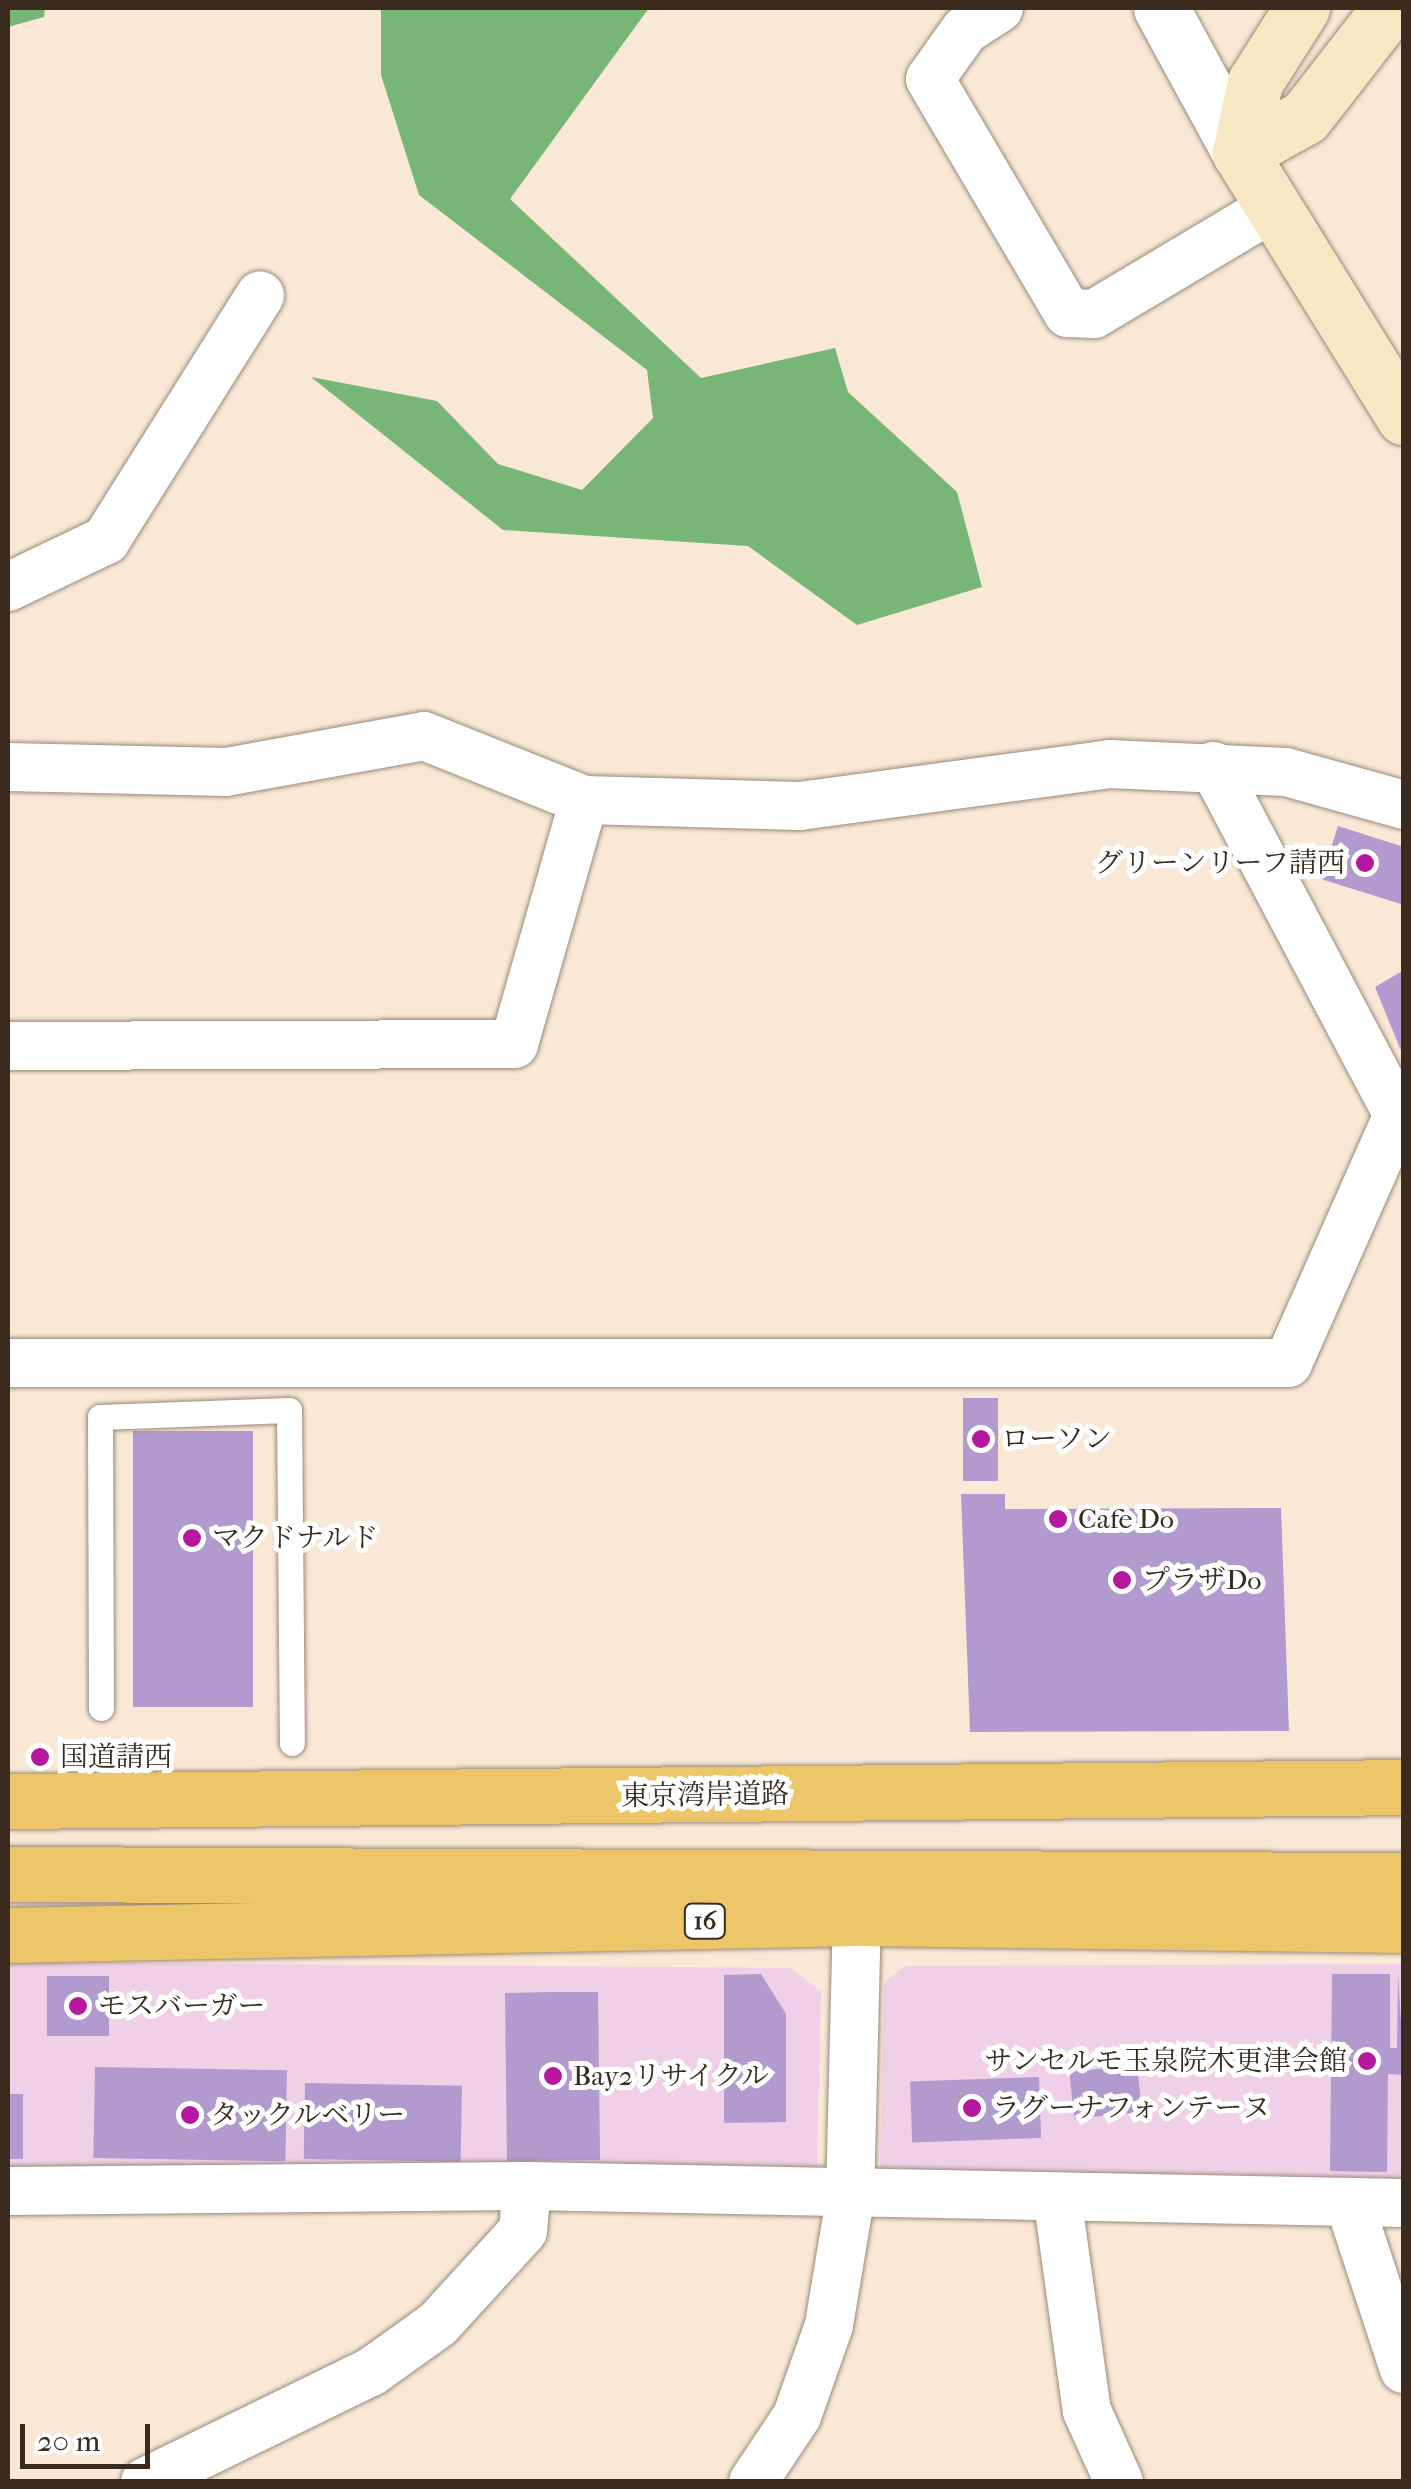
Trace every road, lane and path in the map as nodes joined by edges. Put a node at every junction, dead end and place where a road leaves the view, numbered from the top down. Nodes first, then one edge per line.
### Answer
1 (999, 8) edge
2 (1160, 8) edge
3 (1302, 8) edge
4 (1390, 8) edge
5 (1240, 153) junction
6 (1275, 206) junction
7 (260, 295) dead end
8 (1404, 417) edge
9 (8, 587) edge
10 (1213, 766) junction
11 (8, 767) edge
12 (584, 800) junction
13 (1404, 806) edge
14 (8, 1046) edge
15 (8, 1363) edge
16 (101, 1708) dead end
17 (292, 1742) dead end
18 (1404, 1788) edge
19 (8, 1801) edge
20 (8, 1874) edge
21 (1404, 1880) edge
22 (857, 1918) junction
23 (1404, 1926) edge
24 (8, 1934) edge
25 (527, 2186) junction
26 (8, 2191) edge
27 (850, 2199) junction
28 (1349, 2202) junction
29 (1404, 2202) edge
30 (1058, 2203) junction
31 (1404, 2369) edge
32 (145, 2482) edge
33 (753, 2482) edge
34 (1119, 2482) edge

1 - 6 street
2 - 5 street
3 - 5 main road
4 - 5 main road
5 - 6 main road
6 - 8 main road
7 - 9 street
10 - 12 street
10 - 13 street
10 - 15 street
11 - 12 street
12 - 14 street
16 - 17 lane
18 - 19 highway, 東京湾岸道路
20 - 21 highway, 16
22 - 23 highway, 16
22 - 24 highway, 16
22 - 27 street
25 - 26 street
25 - 27 street
25 - 32 street
27 - 30 street
27 - 33 street
28 - 29 street
28 - 30 street
28 - 31 street
30 - 34 street

